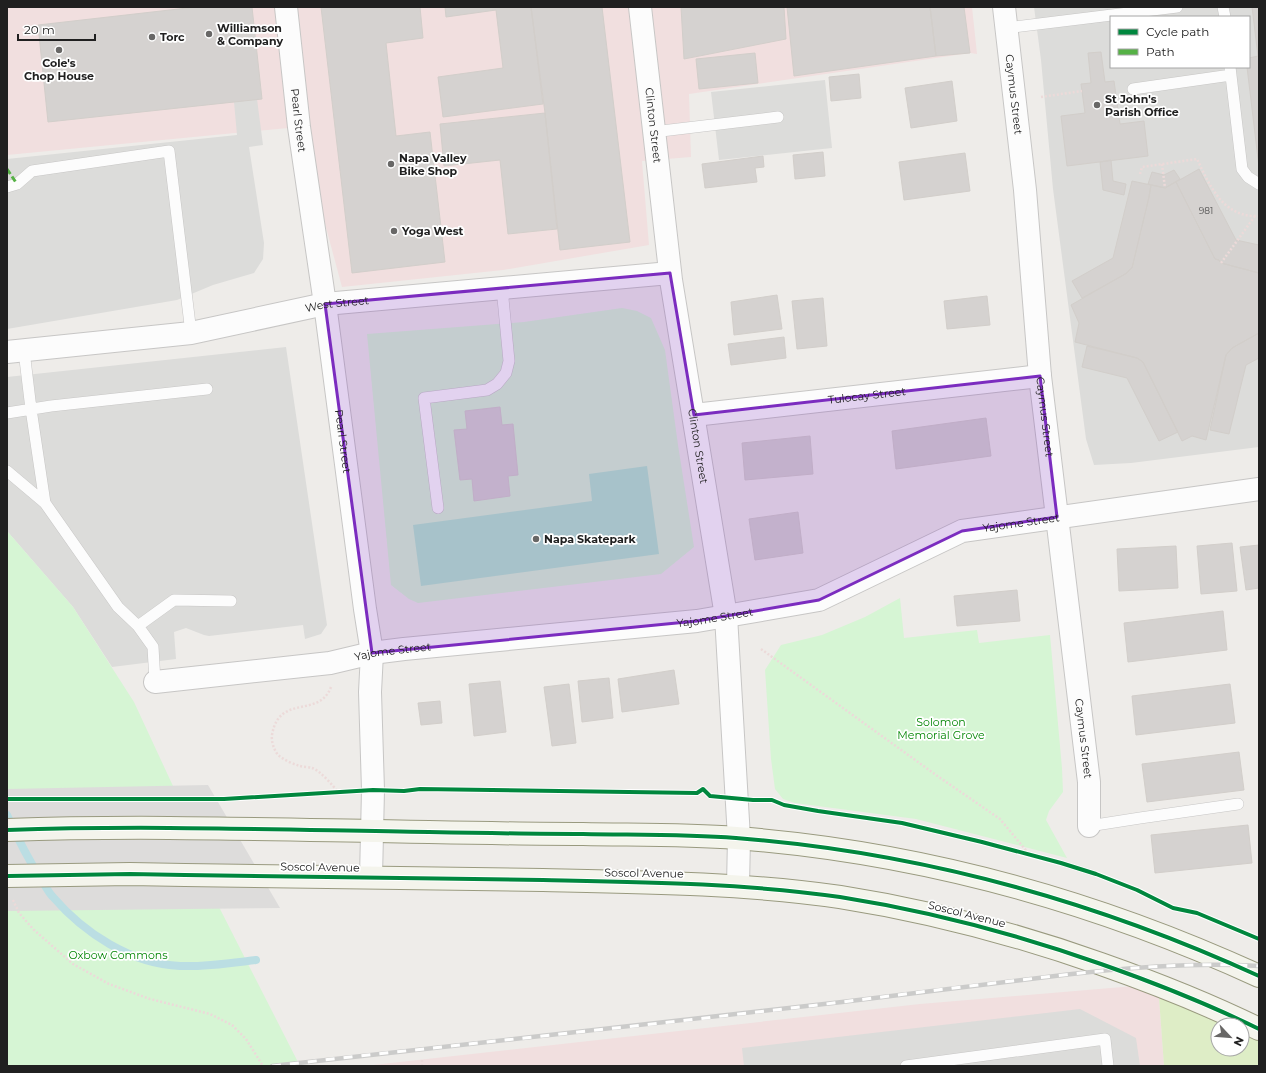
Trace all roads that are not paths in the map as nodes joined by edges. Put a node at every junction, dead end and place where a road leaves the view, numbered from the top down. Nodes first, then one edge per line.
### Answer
1 (286, 7) edge
2 (640, 7) edge
3 (1177, 7) edge
4 (1005, 17) edge
5 (1231, 71) edge
6 (1133, 89) dead end
7 (778, 117) dead end
8 (653, 132) junction
9 (1259, 184) edge
10 (7, 187) edge
11 (670, 273) junction
12 (502, 288) junction
13 (325, 304) junction
14 (191, 333) junction
15 (16, 352) edge
16 (1040, 376) junction
17 (207, 389) dead end
18 (31, 409) junction
19 (7, 413) edge
20 (694, 415) junction
21 (7, 471) edge
22 (1259, 489) edge
23 (45, 503) junction
24 (438, 508) dead end
25 (1057, 517) junction
26 (230, 601) dead end
27 (726, 616) junction
28 (138, 626) junction
29 (372, 654) junction
30 (155, 682) joint
31 (1238, 804) dead end
32 (1089, 826) joint
33 (7, 830) edge
34 (372, 830) junction
35 (739, 838) junction
36 (7, 876) edge
37 (371, 877) junction
38 (738, 886) junction
39 (1259, 976) edge
40 (1259, 1029) edge
41 (906, 1066) edge
42 (1108, 1066) edge

1 - 13 street, Pearl Street
2 - 8 street, Clinton Street
3 - 4 lane
4 - 16 street, Caymus Street
5 - 6 lane
5 - 9 lane
7 - 8 lane
8 - 11 street, Clinton Street
10 - 14 lane
11 - 12 street, West Street
11 - 20 street, Clinton Street
12 - 13 street, West Street
12 - 24 lane
13 - 14 street, West Street
13 - 29 street, Pearl Street
14 - 15 street, West Street
15 - 18 lane
16 - 20 street, Tulocay Street
16 - 25 street, Caymus Street
17 - 18 lane
18 - 19 lane
18 - 23 lane
20 - 27 street, Clinton Street
21 - 23 lane
22 - 25 street, Yajome Street
23 - 28 lane
25 - 27 street, Yajome Street
25 - 32 street, Caymus Street
26 - 28 lane
27 - 29 street, Yajome Street
27 - 35 street, Clinton Street
28 - 30 lane
29 - 30 street, Yajome Street
29 - 34 street, Pearl Street
31 - 32 lane
33 - 34 main road
34 - 35 main road
34 - 37 street, Pearl Street
35 - 38 street, Clinton Street
35 - 39 main road
36 - 37 main road, Soscol Avenue
37 - 38 main road, Soscol Avenue
38 - 40 main road, Soscol Avenue
41 - 42 lane

